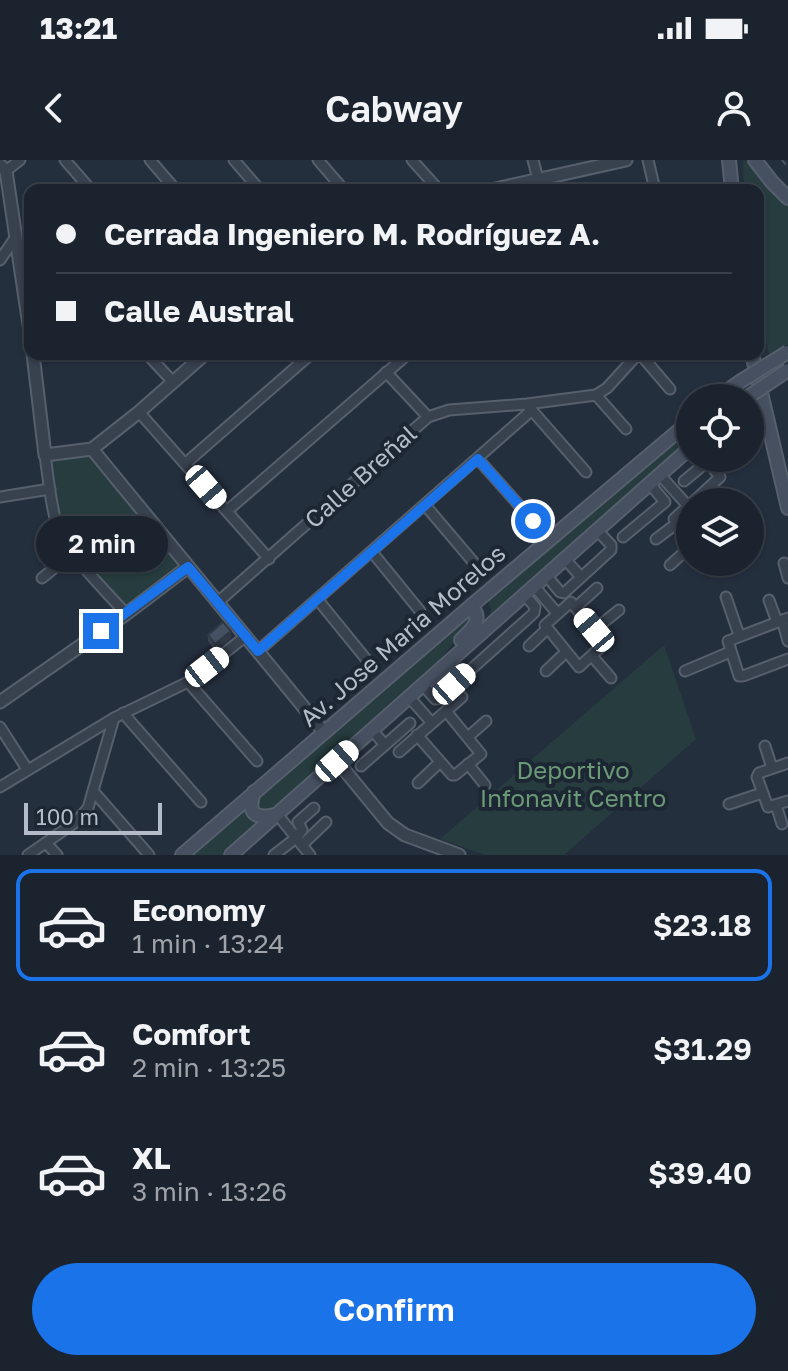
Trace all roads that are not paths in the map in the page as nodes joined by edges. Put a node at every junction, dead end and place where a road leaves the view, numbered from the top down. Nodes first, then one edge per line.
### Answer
1 (20, 160) edge
2 (65, 160) edge
3 (150, 160) edge
4 (234, 160) edge
5 (318, 160) edge
6 (412, 160) edge
7 (533, 160) edge
8 (626, 160) edge
9 (648, 160) edge
10 (729, 160) edge
11 (755, 160) edge
12 (599, 163) edge
13 (3, 168) edge
14 (538, 179) junction
15 (86, 184) edge
16 (171, 184) edge
17 (255, 184) edge
18 (339, 184) edge
19 (434, 184) edge
20 (517, 184) edge
21 (654, 184) edge
22 (731, 184) edge
23 (788, 198) edge
24 (15, 238) junction
25 (0, 260) edge
26 (24, 280) edge
27 (788, 352) edge
28 (34, 360) edge
29 (153, 360) edge
30 (198, 360) edge
31 (304, 360) edge
32 (401, 360) edge
33 (633, 360) edge
34 (644, 360) edge
35 (753, 360) edge
36 (788, 370) edge
37 (386, 372) junction
38 (173, 382) junction
39 (737, 384) edge
40 (764, 386) edge
41 (670, 389) dead end
42 (596, 395) junction
43 (530, 407) junction
44 (139, 412) junction
45 (428, 417) junction
46 (626, 429) dead end
47 (676, 433) edge
48 (92, 449) junction
49 (45, 455) junction
50 (478, 459) junction
51 (676, 460) edge
52 (186, 463) junction
53 (586, 472) dead end
54 (694, 472) edge
55 (716, 472) edge
56 (655, 479) junction
57 (684, 481) dead end
58 (709, 488) edge
59 (50, 489) junction
60 (676, 491) edge
61 (0, 497) edge
62 (425, 505) junction
63 (788, 508) edge
64 (227, 511) junction
65 (676, 516) edge
66 (533, 521) dead end
67 (676, 524) joint
68 (597, 530) junction
69 (623, 537) dead end
70 (656, 539) dead end
71 (372, 552) junction
72 (73, 553) junction
73 (269, 559) junction
74 (565, 559) junction
75 (676, 560) edge
76 (784, 563) dead end
77 (475, 564) dead end
78 (670, 565) dead end
79 (188, 567) junction
80 (546, 575) junction
81 (581, 577) junction
82 (42, 578) dead end
83 (788, 578) edge
84 (597, 588) dead end
85 (529, 590) junction
86 (726, 597) dead end
87 (318, 600) junction
88 (769, 600) dead end
89 (218, 602) junction
90 (471, 606) junction
91 (576, 607) junction
92 (619, 610) dead end
93 (420, 611) dead end
94 (557, 613) junction
95 (126, 614) junction
96 (497, 618) junction
97 (782, 620) edge
98 (547, 629) junction
99 (594, 630) junction
100 (511, 633) junction
101 (739, 635) junction
102 (246, 636) junction
103 (474, 639) junction
104 (788, 641) edge
105 (529, 646) dead end
106 (258, 651) junction
107 (566, 652) junction
108 (730, 652) junction
109 (487, 654) junction
110 (592, 656) junction
111 (366, 659) dead end
112 (788, 659) edge
113 (438, 671) junction
114 (546, 671) dead end
115 (685, 671) dead end
116 (611, 678) dead end
117 (188, 682) junction
118 (423, 685) junction
119 (409, 697) junction
120 (462, 697) dead end
121 (0, 702) edge
122 (446, 711) junction
123 (119, 715) junction
124 (486, 721) dead end
125 (410, 723) dead end
126 (432, 723) junction
127 (0, 727) edge
128 (372, 730) junction
129 (324, 732) junction
130 (417, 735) junction
131 (468, 737) junction
132 (385, 745) junction
133 (765, 746) dead end
134 (399, 752) dead end
135 (257, 761) dead end
136 (337, 761) junction
137 (440, 762) junction
138 (788, 763) edge
139 (468, 764) junction
140 (361, 766) dead end
141 (772, 768) junction
142 (27, 769) junction
143 (418, 783) dead end
144 (485, 785) dead end
145 (0, 787) edge
146 (94, 792) junction
147 (254, 792) junction
148 (762, 793) junction
149 (788, 801) edge
150 (201, 802) dead end
151 (729, 804) dead end
152 (776, 805) junction
153 (314, 808) dead end
154 (277, 814) junction
155 (326, 822) dead end
156 (782, 824) dead end
157 (299, 841) junction
158 (46, 843) junction
159 (28, 855) edge
160 (57, 855) edge
161 (149, 855) edge
162 (182, 855) edge
163 (231, 855) edge
164 (274, 855) edge
165 (310, 855) edge
166 (459, 855) edge

1 - 13 street
2 - 15 street
3 - 16 street
4 - 17 street
5 - 18 street
6 - 19 street
7 - 14 street
8 - 12 street
9 - 21 street
10 - 22 main road
11 - 23 main road
12 - 14 street
13 - 24 street
14 - 20 street
24 - 25 street
24 - 26 street
27 - 39 main road, bridge
28 - 49 street
29 - 38 street
30 - 38 street
31 - 52 street
32 - 37 street
33 - 42 street
34 - 41 street
35 - 63 main road
36 - 40 main road, bridge
37 - 45 street
37 - 64 street
38 - 44 street
42 - 43 street, Calle Breñal
42 - 46 street
43 - 45 street, Calle Breñal
43 - 50 street
43 - 53 street
44 - 48 street
44 - 52 street
45 - 73 street, Calle Breñal
47 - 90 main road, Av. Jose Maria Morelos
48 - 49 street
48 - 79 street
49 - 59 street
50 - 62 street
50 - 66 street
51 - 56 main road, Av. Jose Maria Morelos
52 - 64 street
54 - 57 street
55 - 58 street
56 - 60 street
56 - 68 main road, Av. Jose Maria Morelos
56 - 69 street
59 - 61 street
59 - 72 street
62 - 71 street
62 - 77 street
64 - 73 street
65 - 67 street
67 - 70 street
68 - 74 main road, Av. Jose Maria Morelos
68 - 81 street
71 - 87 street
71 - 93 street
72 - 82 street
72 - 95 street
73 - 89 street, Calle Breñal
74 - 80 main road, Av. Jose Maria Morelos
74 - 81 street
75 - 78 street
76 - 83 street
79 - 89 street
79 - 95 street
80 - 81 street
80 - 85 main road, Av. Jose Maria Morelos
84 - 91 street
85 - 94 street
85 - 96 main road, Av. Jose Maria Morelos
85 - 100 street
86 - 101 street
87 - 106 street
87 - 111 street
88 - 97 street
89 - 102 street
90 - 113 main road
90 - 129 main road, Av. Jose Maria Morelos
91 - 94 street
91 - 99 street
92 - 99 street
94 - 98 street
95 - 121 street
96 - 100 street
96 - 103 main road, Av. Jose Maria Morelos
97 - 101 street
97 - 104 street
98 - 105 street
98 - 107 street
99 - 110 street
100 - 109 street
101 - 108 street
102 - 106 street
102 - 117 street
103 - 109 street
103 - 113 main road, Av. Jose Maria Morelos
106 - 129 street
107 - 110 street
107 - 114 street
108 - 112 street
108 - 115 street
109 - 118 street
110 - 116 street
113 - 118 main road, Av. Jose Maria Morelos
117 - 123 street
117 - 135 street
118 - 119 main road, Av. Jose Maria Morelos
119 - 126 street
119 - 128 main road, Av. Jose Maria Morelos
120 - 122 street
122 - 126 street
122 - 131 street
123 - 142 street
123 - 146 street
123 - 150 street
124 - 131 street
125 - 132 street
126 - 130 street
127 - 142 street
128 - 132 street
128 - 136 main road, Av. Jose Maria Morelos
129 - 147 main road, Av. Jose Maria Morelos
130 - 134 street
130 - 137 street
131 - 139 street
132 - 140 street
133 - 141 street
136 - 154 main road, Av. Jose Maria Morelos
136 - 166 street
137 - 139 street
137 - 143 street
138 - 141 street
139 - 144 street
141 - 148 street
142 - 145 street
146 - 158 street
146 - 161 street
147 - 154 main road
147 - 162 main road, Av. Jose Maria Morelos
148 - 151 street
148 - 152 street
149 - 152 street
152 - 156 street
153 - 157 street
154 - 157 street
154 - 163 main road, Av. Jose Maria Morelos
155 - 157 street
157 - 164 street
157 - 165 street
158 - 159 street
158 - 160 street

